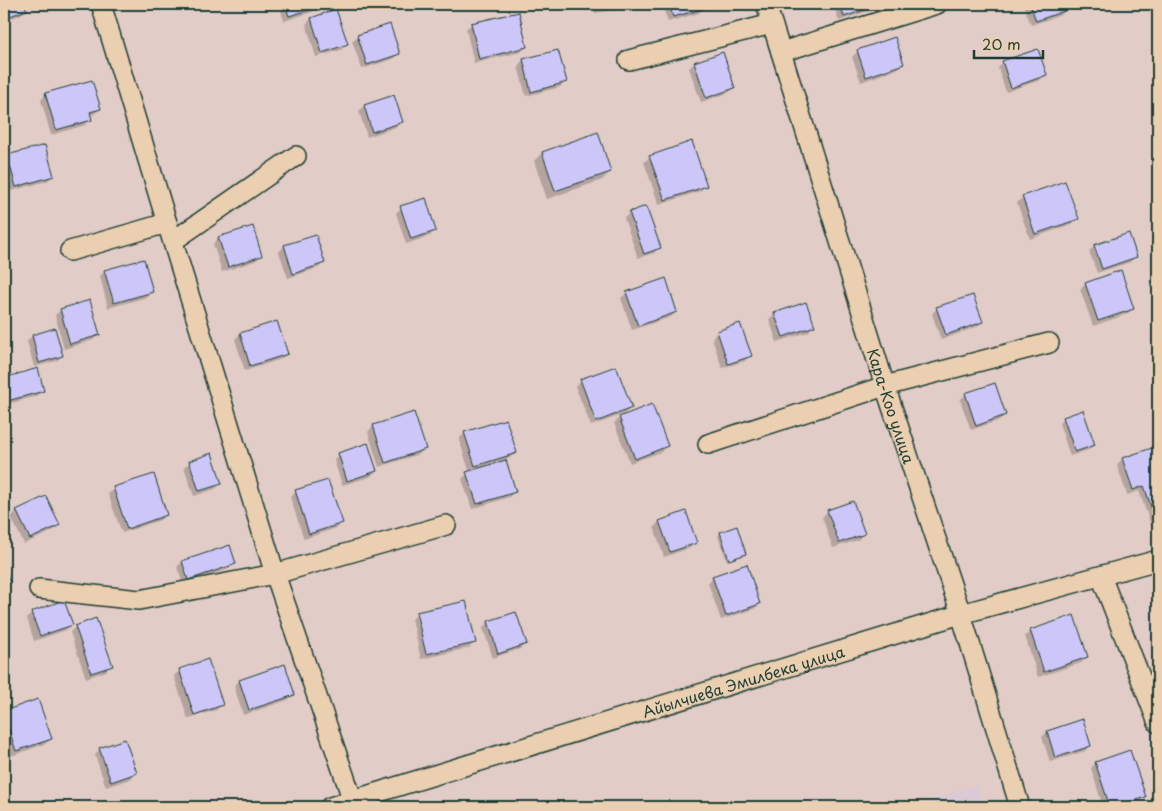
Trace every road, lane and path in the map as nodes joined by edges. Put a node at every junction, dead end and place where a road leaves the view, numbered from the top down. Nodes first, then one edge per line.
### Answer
1 (101, 4) edge
2 (766, 4) edge
3 (937, 4) edge
4 (772, 24) junction
5 (781, 52) junction
6 (628, 60) dead end
7 (296, 156) dead end
8 (170, 232) junction
9 (70, 251) dead end
10 (1049, 343) dead end
11 (885, 386) junction
12 (708, 444) dead end
13 (446, 525) dead end
14 (1158, 560) edge
15 (275, 574) junction
16 (1101, 576) junction
17 (39, 589) dead end
18 (961, 614) junction
19 (1158, 723) edge
20 (353, 804) edge
21 (330, 807) edge
22 (1020, 807) edge

1 - 8 street
2 - 4 street, Кара-Коо улица
3 - 5 street
4 - 5 street, Кара-Коо улица
4 - 6 street
5 - 11 street, Кара-Коо улица
7 - 8 street
8 - 9 street
8 - 15 street
10 - 11 street
11 - 12 street
11 - 18 street, Кара-Коо улица
13 - 15 street
14 - 16 street, Айылчиева Эмилбека улица
15 - 17 street
15 - 20 street
16 - 18 street, Айылчиева Эмилбека улица
16 - 19 street
18 - 20 street, Айылчиева Эмилбека улица
18 - 22 street, Кара-Коо улица
20 - 21 street, Айылчиева Эмилбека улица

